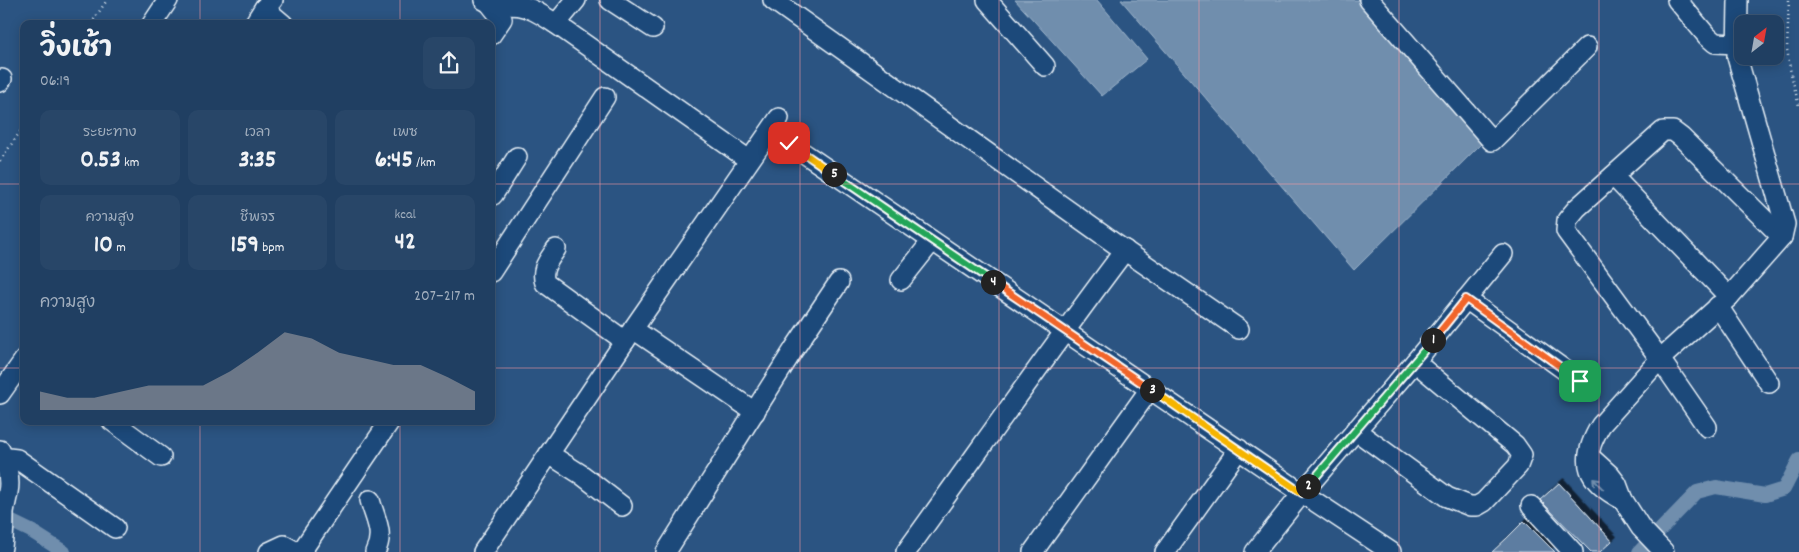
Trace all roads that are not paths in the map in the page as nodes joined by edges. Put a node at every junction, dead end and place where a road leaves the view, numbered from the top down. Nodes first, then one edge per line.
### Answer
1 (168, 0) edge
2 (576, 0) edge
3 (610, 0) edge
4 (773, 0) edge
5 (987, 0) edge
6 (1369, 0) edge
7 (1677, 0) edge
8 (1738, 0) edge
9 (487, 2) edge
10 (264, 11) edge
11 (1738, 15) edge
12 (155, 20) edge
13 (277, 20) edge
14 (556, 24) junction
15 (653, 28) dead end
16 (495, 30) edge
17 (1734, 44) edge
18 (1587, 47) dead end
19 (1739, 65) edge
20 (1045, 66) dead end
21 (605, 97) dead end
22 (779, 118) dead end
23 (789, 143) dead end
24 (517, 157) dead end
25 (749, 160) junction
26 (1612, 176) junction
27 (495, 192) edge
28 (1782, 237) junction
29 (932, 241) junction
30 (556, 249) dead end
31 (1125, 250) junction
32 (1503, 254) dead end
33 (495, 266) edge
34 (901, 280) dead end
35 (839, 282) dead end
36 (1466, 299) junction
37 (1724, 301) junction
38 (1239, 329) dead end
39 (1064, 330) junction
40 (629, 335) junction
41 (1660, 359) junction
42 (1415, 362) junction
43 (20, 366) edge
44 (1580, 381) dead end
45 (1769, 382) dead end
46 (1150, 389) junction
47 (0, 394) edge
48 (755, 412) junction
49 (117, 425) edge
50 (387, 425) edge
51 (1707, 427) dead end
52 (1355, 430) junction
53 (1239, 449) junction
54 (1, 454) edge
55 (549, 454) junction
56 (161, 457) dead end
57 (1302, 493) junction
58 (370, 500) dead end
59 (3, 505) edge
60 (622, 506) dead end
61 (1531, 506) dead end
62 (115, 528) dead end
63 (2, 545) edge
64 (1663, 551) edge
65 (269, 552) edge
66 (297, 552) edge
67 (304, 552) edge
68 (375, 552) edge
69 (483, 552) edge
70 (666, 552) edge
71 (906, 552) edge
72 (1033, 552) edge
73 (1165, 552) edge
74 (1255, 552) edge
75 (1391, 552) edge
76 (1573, 552) edge

1 - 12 street
2 - 14 street
3 - 15 street
4 - 31 street
5 - 20 street
6 - 18 street
7 - 17 street
8 - 11 street
9 - 14 street
9 - 16 street
10 - 13 street
14 - 25 street
19 - 28 street
21 - 33 street
22 - 25 street
23 - 29 street
24 - 27 street
25 - 40 street
26 - 28 street
26 - 37 street
26 - 41 street
28 - 37 street
29 - 34 street
29 - 39 street
30 - 40 street
31 - 38 street
31 - 39 street
32 - 36 street
35 - 48 street
36 - 42 street
36 - 44 street
37 - 41 street
37 - 45 street
39 - 46 street
39 - 71 street
40 - 48 street
40 - 55 street
41 - 51 street
41 - 64 street
42 - 52 street
42 - 52 street
43 - 47 street
46 - 53 street
46 - 72 street
48 - 70 street
49 - 56 street
50 - 67 street
52 - 57 street
53 - 57 street
53 - 73 street
54 - 59 street
54 - 62 street
55 - 60 street
55 - 69 street
57 - 74 street
57 - 75 street
58 - 68 street
59 - 63 street
61 - 76 street
65 - 66 street

